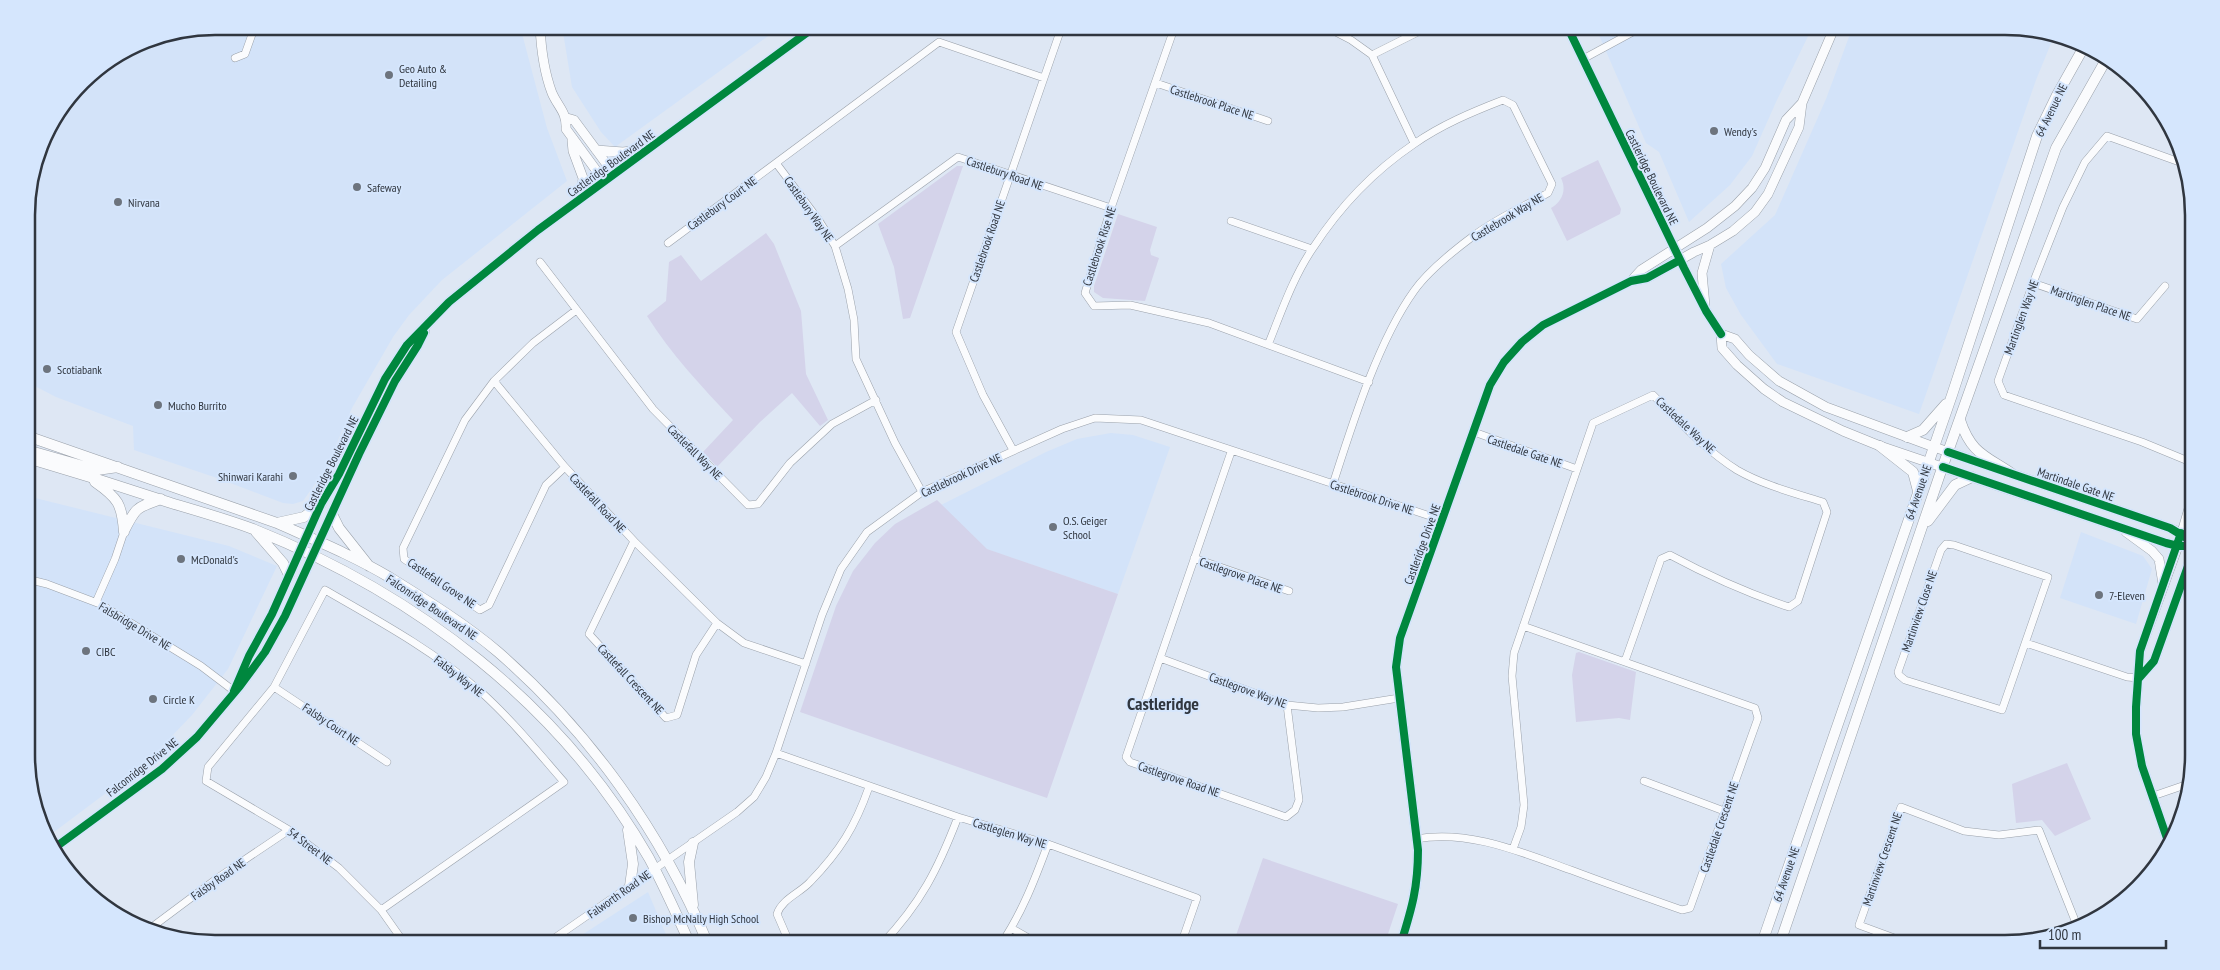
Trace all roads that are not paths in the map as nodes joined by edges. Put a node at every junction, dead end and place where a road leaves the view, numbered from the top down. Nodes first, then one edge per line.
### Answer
1 (252, 35) edge
2 (541, 35) edge
3 (804, 35) edge
4 (1059, 35) edge
5 (1172, 35) edge
6 (1342, 35) edge
7 (1412, 35) edge
8 (1571, 35) edge
9 (1627, 35) edge
10 (1830, 35) edge
11 (2081, 52) edge
12 (1372, 55) junction
13 (235, 58) dead end
14 (1583, 59) junction
15 (2104, 64) edge
16 (1044, 78) junction
17 (1156, 84) junction
18 (1802, 103) junction
19 (567, 118) junction
20 (1268, 121) dead end
21 (572, 140) junction
22 (1414, 143) junction
23 (649, 149) junction
24 (596, 150) junction
25 (2176, 161) edge
26 (776, 163) junction
27 (614, 174) junction
28 (1010, 175) junction
29 (604, 181) junction
30 (581, 198) junction
31 (1112, 208) junction
32 (1231, 221) dead end
33 (668, 243) dead end
34 (1710, 245) junction
35 (835, 246) junction
36 (1674, 248) junction
37 (1312, 249) junction
38 (1680, 260) junction
39 (540, 262) dead end
40 (1631, 281) junction
41 (2033, 283) junction
42 (2165, 286) dead end
43 (575, 310) junction
44 (1706, 311) junction
45 (427, 326) junction
46 (1721, 334) junction
47 (1268, 345) junction
48 (494, 381) junction
49 (1369, 382) junction
50 (1952, 395) junction
51 (876, 400) junction
52 (1960, 420) junction
53 (1474, 432) junction
54 (1907, 437) junction
55 (35, 439) edge
56 (1880, 446) junction
57 (1934, 447) junction
58 (1013, 450) junction
59 (35, 452) edge
60 (1231, 452) junction
61 (1948, 452) junction
62 (35, 460) edge
63 (2185, 460) edge
64 (1928, 463) junction
65 (119, 467) junction
66 (565, 467) junction
67 (1943, 467) junction
68 (1577, 469) junction
69 (2011, 473) junction
70 (86, 475) junction
71 (1972, 477) junction
72 (1333, 484) junction
73 (1918, 491) junction
74 (922, 492) junction
75 (161, 500) junction
76 (321, 504) junction
77 (332, 514) junction
78 (1442, 520) junction
79 (2185, 520) edge
80 (277, 523) junction
81 (2118, 526) junction
82 (254, 530) junction
83 (124, 532) junction
84 (1921, 532) junction
85 (2181, 533) junction
86 (306, 537) junction
87 (2185, 537) edge
88 (634, 541) junction
89 (318, 543) junction
90 (2178, 546) junction
91 (2185, 546) edge
92 (300, 550) junction
93 (312, 557) junction
94 (1194, 558) junction
95 (370, 566) junction
96 (289, 574) junction
97 (2185, 574) edge
98 (35, 581) edge
99 (2164, 587) junction
100 (1289, 591) dead end
101 (96, 602) junction
102 (717, 623) junction
103 (1523, 626) junction
104 (2026, 643) junction
105 (1160, 658) junction
106 (1625, 661) junction
107 (806, 664) junction
108 (2139, 678) junction
109 (274, 687) junction
110 (234, 691) junction
111 (1399, 698) junction
112 (1287, 705) junction
113 (776, 753) junction
114 (387, 762) dead end
115 (208, 768) joint
116 (1644, 781) dead end
117 (2182, 786) edge
118 (869, 787) junction
119 (2153, 796) junction
120 (1724, 811) junction
121 (958, 817) junction
122 (628, 826) junction
123 (289, 830) junction
124 (2166, 834) edge
125 (1416, 839) junction
126 (693, 842) junction
127 (58, 844) edge
128 (1048, 844) junction
129 (1513, 849) junction
130 (666, 861) junction
131 (654, 869) junction
132 (630, 886) junction
133 (381, 910) junction
134 (694, 911) junction
135 (2075, 921) edge
136 (156, 924) edge
137 (1012, 928) junction
138 (399, 935) edge
139 (559, 935) edge
140 (686, 935) edge
141 (704, 935) edge
142 (786, 935) edge
143 (890, 935) edge
144 (1007, 935) edge
145 (1024, 935) edge
146 (1184, 935) edge
147 (1403, 935) edge
148 (1765, 935) edge
149 (1783, 935) edge
150 (1886, 935) edge

1 - 13 street
2 - 19 street
3 - 23 street, Castleridge Boulevard NE
4 - 16 street, Castlebrook Road NE
5 - 17 street, Castlebrook Rise NE
6 - 12 street
7 - 12 street
8 - 14 street, Castleridge Boulevard NE
9 - 14 street
10 - 18 street
11 - 50 main road, 64 Avenue NE
12 - 22 street
14 - 36 street, Castleridge Boulevard NE
15 - 52 main road, 64 Avenue NE
16 - 26 street, Castlebury Way NE
16 - 28 street, Castlebrook Road NE
17 - 20 street, Castlebrook Place NE
17 - 31 street, Castlebrook Rise NE
18 - 34 street, Castleridge Drive NE
18 - 36 street, Castleridge Drive NE
19 - 21 street
19 - 24 street
21 - 29 street
21 - 30 street
22 - 37 street, Castlebrook Way NE
22 - 49 street, Castlebrook Way NE
23 - 24 street
23 - 27 street, Castleridge Boulevard NE
24 - 27 street
25 - 41 street, Martinglen Way NE
26 - 33 street, Castlebury Court NE
26 - 35 street, Castlebury Way NE
27 - 29 street, Castleridge Boulevard NE
28 - 31 street, Castlebury Road NE
28 - 35 street, Castlebury Road NE
28 - 58 street, Castlebrook Road NE
29 - 30 street, Castleridge Boulevard NE
30 - 45 street, Castleridge Boulevard NE
31 - 47 street, Castlebrook Rise NE
32 - 37 street
34 - 38 street, Castleridge Drive NE
34 - 44 street
35 - 51 street, Castlebury Way NE
36 - 38 street, Castleridge Boulevard NE
36 - 40 street, Castleridge Drive NE
37 - 47 street, Castlebrook Way NE
38 - 40 street, Castleridge Drive NE
38 - 44 street, Castleridge Boulevard NE
39 - 43 street, Castlefall Way NE
40 - 53 street, Castleridge Drive NE
41 - 42 street, Martinglen Place NE
41 - 63 street, Martinglen Way NE
43 - 48 street
43 - 51 street, Castlefall Way NE
44 - 46 street, Castleridge Boulevard NE
45 - 76 street, Castleridge Boulevard NE
45 - 77 street, Castleridge Boulevard NE
46 - 54 street, Castleridge Boulevard NE
46 - 56 street, Castleridge Boulevard NE
47 - 49 street, Castlebrook Rise NE
48 - 66 street, Castlefall Road NE
48 - 66 street, Castlefall Grove NE
49 - 72 street, Castlebrook Way NE
50 - 54 main road
50 - 57 main road, 64 Avenue NE
51 - 74 street, Castlebury Way NE
52 - 61 main road, 64 Avenue NE
52 - 69 main road
53 - 68 street, Castledale Gate NE
53 - 78 street, Castleridge Drive NE
54 - 57 street, Castleridge Boulevard NE
55 - 65 main road, Falconridge Boulevard NE
56 - 64 street, Castleridge Boulevard NE
56 - 73 main road
57 - 61 street, Castleridge Boulevard NE
57 - 64 main road, 64 Avenue NE
58 - 60 street, Castlebrook Drive NE
58 - 74 street, Castlebrook Drive NE
59 - 65 main road
60 - 72 street, Castlebrook Drive NE
60 - 94 street, Castlegrove Road NE
61 - 67 main road, 64 Avenue NE
61 - 69 street, Martindale Gate NE
62 - 70 main road, Falconridge Boulevard NE
64 - 67 street, Castleridge Boulevard NE
64 - 73 main road, 64 Avenue NE
65 - 80 main road, Falconridge Boulevard NE
66 - 88 street, Castlefall Road NE
67 - 71 street, Martindale Gate NE
67 - 84 main road, 64 Avenue NE
68 - 103 street, Castledale Way NE
68 - 106 street, Castledale Way NE
69 - 85 street, Martindale Gate NE
70 - 75 main road, Falconridge Boulevard NE
70 - 83 main road
71 - 81 street, Martindale Gate NE
71 - 84 main road
72 - 78 street, Castlebrook Drive NE
73 - 148 main road, 64 Avenue NE
74 - 107 street, Castlebrook Drive NE
75 - 82 main road, Falconridge Boulevard NE
75 - 83 main road
76 - 80 main road
76 - 86 street, Castleridge Boulevard NE
77 - 89 street, Castleridge Boulevard NE
77 - 95 main road
78 - 111 street, Castleridge Drive NE
79 - 85 street
80 - 86 main road, Falconridge Boulevard NE
81 - 90 street, Martindale Gate NE
81 - 99 street
82 - 92 main road, Falconridge Boulevard NE
82 - 96 main road
83 - 101 street
84 - 149 main road, 64 Avenue NE
85 - 87 street, Martindale Gate NE
85 - 90 street
86 - 89 main road, Falconridge Boulevard NE
86 - 92 street, Falconridge Drive NE
88 - 102 street, Castlefall Road NE
88 - 102 street, Castlefall Crescent NE
89 - 93 street, Castleridge Boulevard NE
89 - 95 main road, Falconridge Boulevard NE
90 - 91 street, Martindale Gate NE
90 - 99 street
92 - 93 main road, Falconridge Boulevard NE
92 - 96 street, Falconridge Drive NE
93 - 110 street, Falconridge Drive NE
93 - 122 main road, Falconridge Boulevard NE
94 - 100 street, Castlegrove Place NE
94 - 105 street, Castlegrove Road NE
95 - 130 main road, Falconridge Boulevard NE
96 - 110 street, Falconridge Drive NE
97 - 108 street
98 - 101 street, Falsbridge Drive NE
99 - 108 street
101 - 110 street, Falsbridge Drive NE
102 - 107 street, Castlefall Road NE
103 - 106 street, Castledale Crescent NE
103 - 129 street, Castledale Way NE
104 - 104 street, Martinview Close NE
104 - 108 street
105 - 112 street, Castlegrove Way NE
105 - 112 street, Castlegrove Road NE
106 - 120 street, Castledale Crescent NE
107 - 113 street, Castlebrook Drive NE
108 - 119 street
109 - 114 street, Falsby Court NE
109 - 115 street, Falsby Way NE
109 - 133 street, Falsby Way NE
110 - 127 street, Falconridge Drive NE
111 - 112 street, Castlegrove Way NE
111 - 125 street, Castleridge Drive NE
113 - 118 street, Castleglen Way NE
113 - 126 street, Castlebrook Drive NE
115 - 123 street, 54 Street NE
116 - 120 street
117 - 119 street
118 - 121 street, Castleglen Way NE
118 - 142 street
119 - 124 street
120 - 129 street, Castledale Crescent NE
121 - 128 street, Castleglen Way NE
121 - 143 street
122 - 131 main road, Falconridge Boulevard NE
122 - 132 main road
123 - 133 street, 54 Street NE
123 - 136 street, Falsby Road NE
125 - 129 street, Castledale Crescent NE
125 - 147 street, Castleridge Drive NE
126 - 130 street, Castlebrook Drive NE
126 - 134 main road
128 - 137 street
128 - 146 street, Castleglen Way NE
130 - 131 street, Falworth Road NE
130 - 134 main road, Falconridge Boulevard NE
131 - 132 street, Falworth Road NE
131 - 140 main road, Falconridge Boulevard NE
132 - 139 street, Falworth Road NE
133 - 138 street, 54 Street NE
134 - 141 main road, Falconridge Boulevard NE
135 - 150 street, Martinview Crescent NE
137 - 144 street
137 - 145 street

